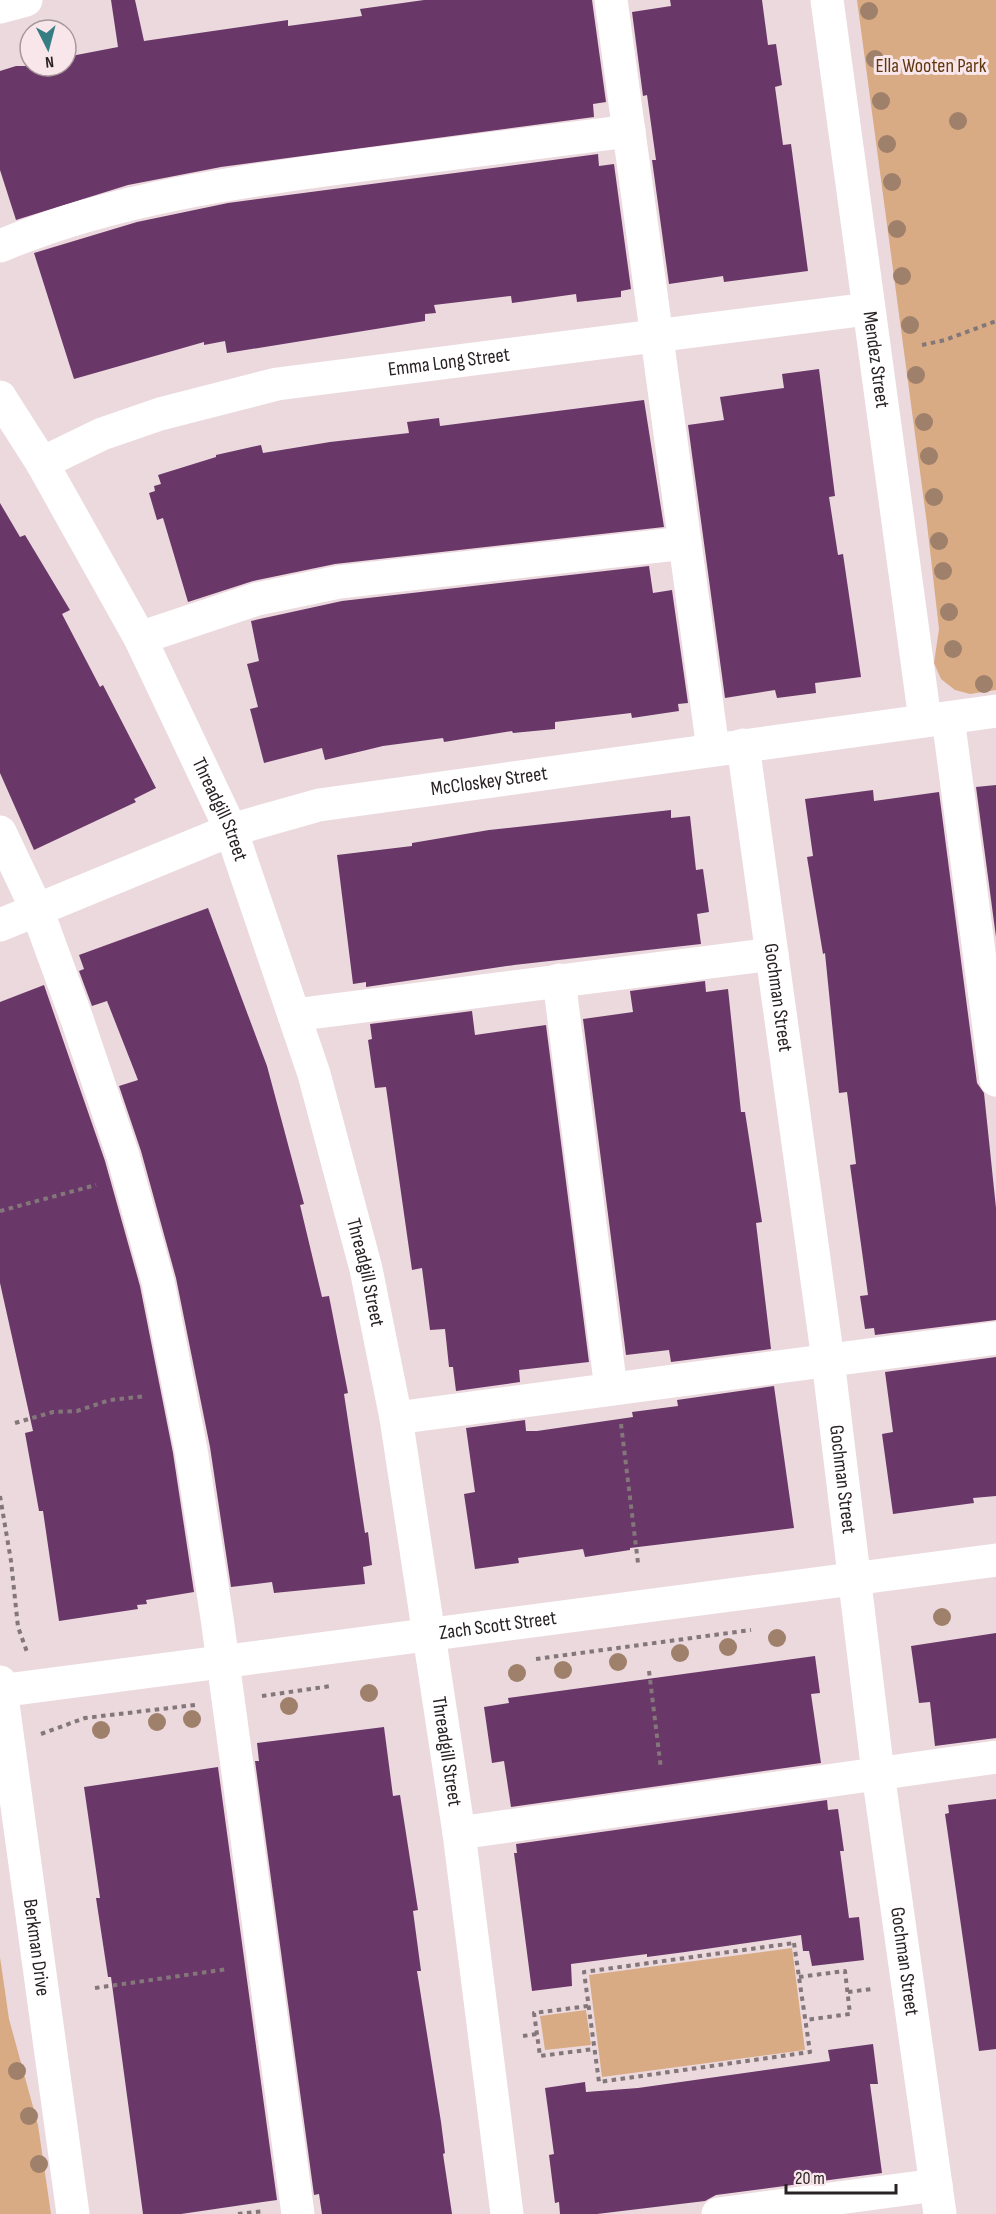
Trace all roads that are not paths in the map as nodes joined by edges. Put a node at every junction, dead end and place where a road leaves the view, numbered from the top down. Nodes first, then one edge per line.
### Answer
1 (26, 0) edge
2 (611, 0) edge
3 (827, 0) edge
4 (0, 6) edge
5 (629, 131) junction
6 (0, 246) edge
7 (868, 309) junction
8 (658, 338) junction
9 (0, 398) edge
10 (42, 463) junction
11 (685, 543) junction
12 (140, 638) junction
13 (996, 711) edge
14 (936, 719) junction
15 (728, 747) junction
16 (231, 830) junction
17 (0, 832) edge
18 (37, 910) junction
19 (0, 925) edge
20 (772, 954) junction
21 (559, 980) junction
22 (294, 1015) junction
23 (996, 1080) edge
24 (996, 1338) edge
25 (828, 1360) junction
26 (610, 1389) junction
27 (396, 1418) junction
28 (996, 1560) edge
29 (856, 1577) junction
30 (429, 1635) junction
31 (223, 1661) junction
32 (0, 1688) edge
33 (996, 1757) edge
34 (878, 1773) junction
35 (459, 1833) junction
36 (938, 2199) edge
37 (73, 2214) edge
38 (298, 2214) edge
39 (507, 2214) edge
40 (718, 2214) edge

1 - 4 street
2 - 5 street, Gochman Street
3 - 7 street, Mendez Street
5 - 6 street
5 - 8 street, Gochman Street
7 - 8 street, Emma Long Street
7 - 14 street, Mendez Street
8 - 10 street, Emma Long Street
8 - 11 street, Gochman Street
9 - 10 street, Threadgill Street
10 - 12 street, Threadgill Street
11 - 12 street
11 - 15 street, Gochman Street
12 - 16 street, Threadgill Street
13 - 14 street, McCloskey Street
14 - 15 street, McCloskey Street
14 - 23 street, Mendez Street
15 - 16 street, McCloskey Street
15 - 20 street, Gochman Street
16 - 18 street, McCloskey Street
16 - 22 street, Threadgill Street
17 - 18 street
18 - 19 street, McCloskey Street
18 - 31 street
20 - 21 street
20 - 25 street, Gochman Street
21 - 22 street
21 - 26 street
22 - 27 street, Threadgill Street
24 - 25 street
25 - 26 street
25 - 29 street, Gochman Street
26 - 27 street
27 - 30 street, Threadgill Street
28 - 29 street, Zach Scott Street
29 - 30 street, Zach Scott Street
29 - 34 street, Gochman Street
30 - 31 street, Zach Scott Street
30 - 35 street, Threadgill Street
31 - 32 street, Zach Scott Street
31 - 38 street
32 - 37 street, Berkman Drive
33 - 34 street
34 - 35 street
34 - 36 street, Gochman Street
35 - 39 street, Threadgill Street
36 - 40 street

